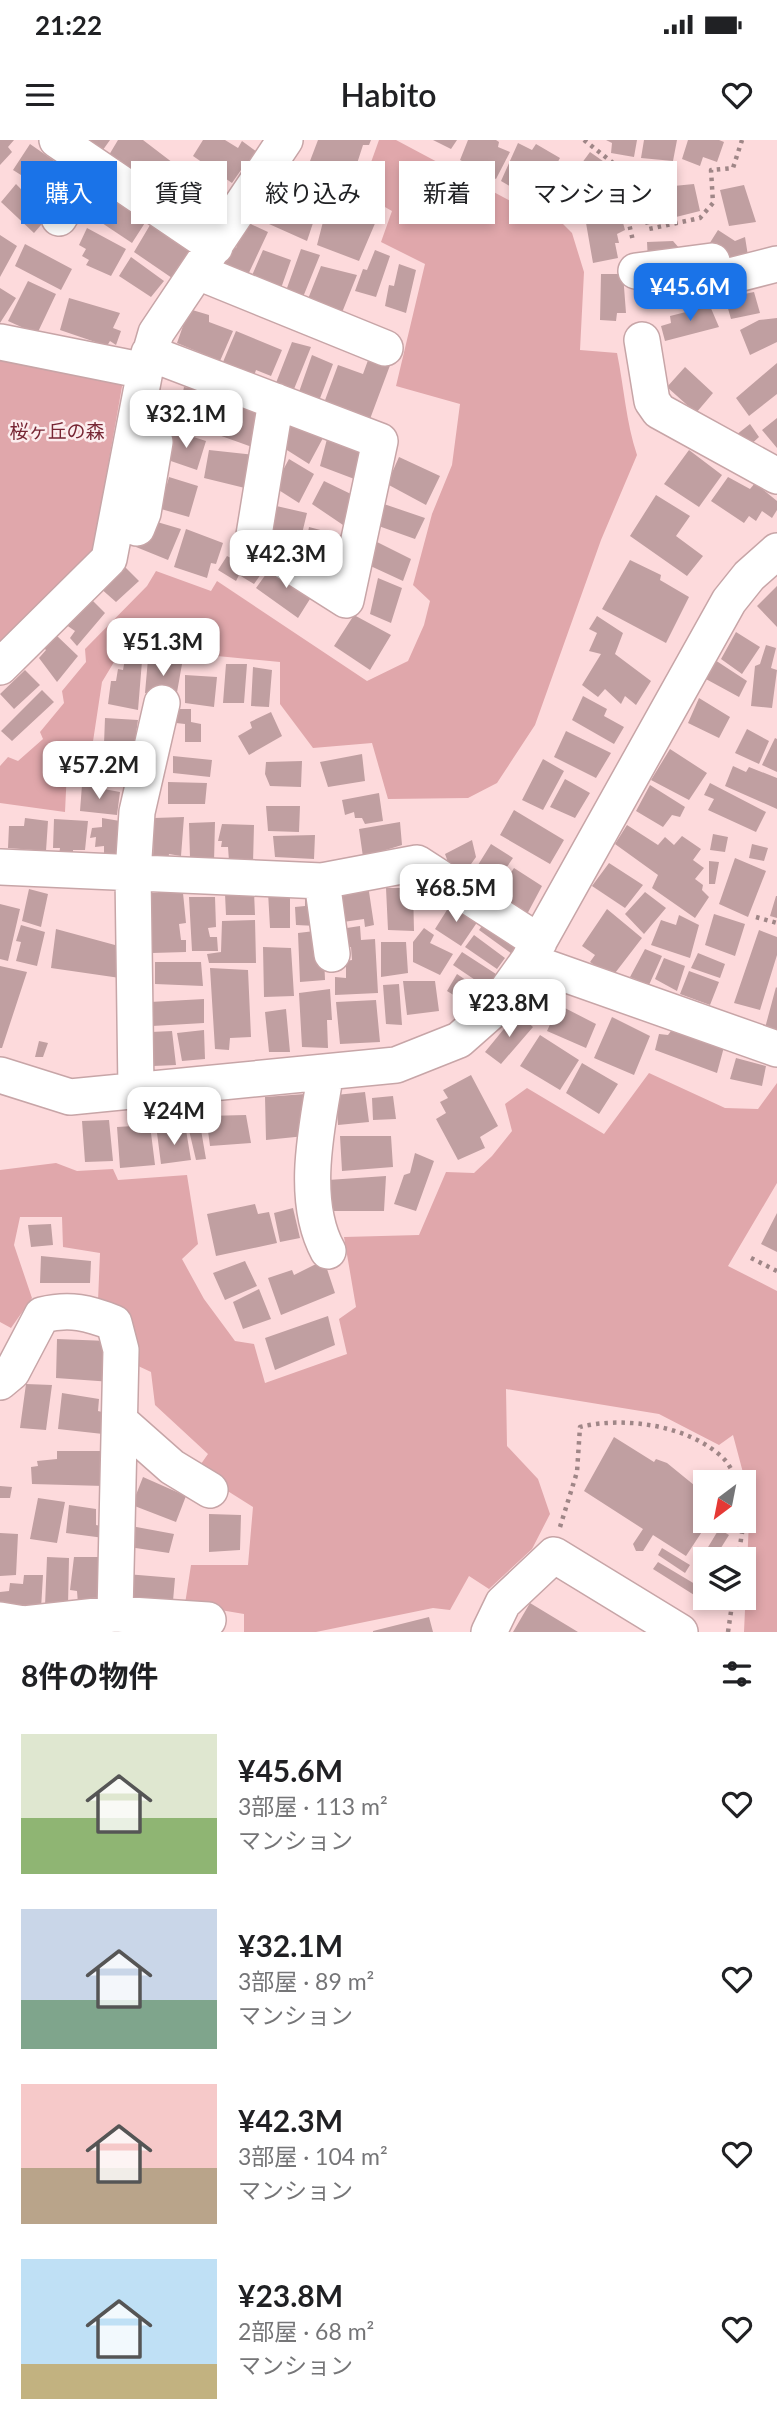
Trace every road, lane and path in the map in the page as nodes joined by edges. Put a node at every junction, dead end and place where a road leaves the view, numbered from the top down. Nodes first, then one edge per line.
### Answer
1 (57, 140) edge
2 (584, 140) edge
3 (742, 140) edge
4 (274, 144) edge
5 (88, 161) edge
6 (611, 161) edge
7 (117, 185) edge
8 (677, 223) edge
9 (628, 224) edge
10 (648, 224) edge
11 (672, 224) edge
12 (634, 254) joint
13 (206, 259) junction
14 (777, 264) edge
15 (642, 340) dead end
16 (0, 342) edge
17 (385, 348) dead end
18 (155, 361) junction
19 (276, 401) junction
20 (777, 476) edge
21 (137, 528) dead end
22 (777, 551) edge
23 (0, 667) edge
24 (162, 703) dead end
25 (0, 867) edge
26 (133, 873) junction
27 (322, 881) junction
28 (756, 918) dead end
29 (777, 923) edge
30 (534, 952) junction
31 (332, 954) dead end
32 (777, 1049) edge
33 (326, 1072) junction
34 (0, 1075) edge
35 (136, 1090) junction
36 (328, 1251) dead end
37 (751, 1258) dead end
38 (777, 1271) edge
39 (0, 1382) edge
40 (133, 1415) junction
41 (731, 1470) edge
42 (210, 1490) dead end
43 (558, 1530) dead end
44 (731, 1610) edge
45 (115, 1614) junction
46 (208, 1620) dead end
47 (17, 1625) edge
48 (489, 1632) edge
49 (680, 1632) edge
50 (728, 1632) edge

1 - 5 street
2 - 6 path
3 - 8 path
4 - 13 street
7 - 13 street
9 - 12 path
10 - 11 path
12 - 14 street
13 - 17 street
13 - 18 street
15 - 20 street
16 - 18 street
18 - 19 street
18 - 21 street
18 - 23 street
19 - 19 street
22 - 30 street
24 - 26 street
25 - 26 street
26 - 27 street
26 - 35 street
27 - 30 street
27 - 31 street
28 - 29 path
30 - 32 street
30 - 33 street
33 - 35 street
33 - 36 street
34 - 35 street
37 - 38 path
39 - 40 street
40 - 42 street
40 - 45 street
41 - 43 path
44 - 50 path
45 - 46 street
45 - 47 street
48 - 49 street

